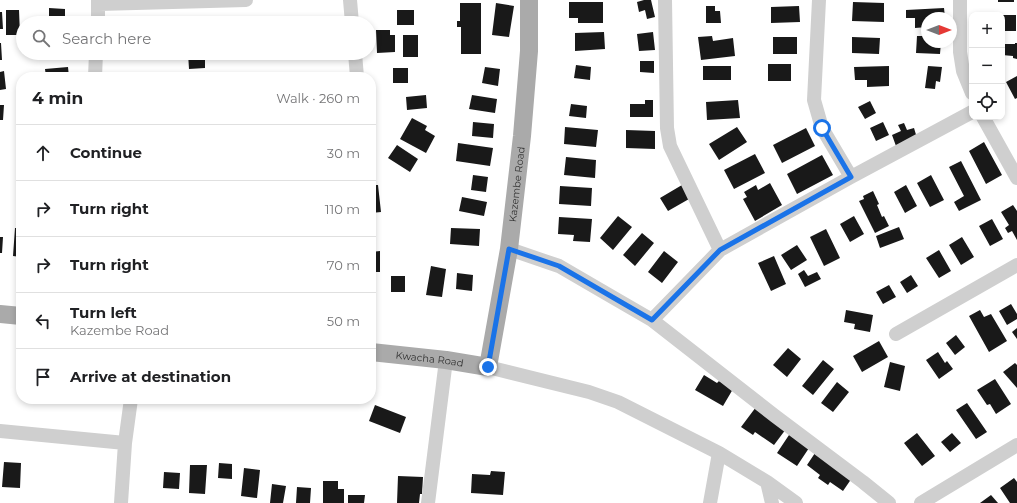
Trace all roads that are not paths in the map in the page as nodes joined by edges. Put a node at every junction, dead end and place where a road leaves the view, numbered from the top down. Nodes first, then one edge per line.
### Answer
1 (240, 0) edge
2 (350, 0) edge
3 (529, 0) edge
4 (665, 0) edge
5 (819, 0) edge
6 (960, 0) edge
7 (99, 2) edge
8 (98, 16) edge
9 (351, 16) edge
10 (96, 60) edge
11 (356, 60) edge
12 (95, 72) edge
13 (357, 72) edge
14 (969, 86) edge
15 (969, 114) edge
16 (985, 120) edge
17 (851, 177) junction
18 (1017, 178) edge
19 (509, 249) junction
20 (720, 250) junction
21 (1017, 265) edge
22 (0, 314) edge
23 (16, 316) edge
24 (652, 320) junction
25 (896, 334) dead end
26 (376, 353) edge
27 (446, 360) junction
28 (488, 367) junction
29 (130, 404) edge
30 (0, 431) edge
31 (125, 443) junction
32 (1017, 445) edge
33 (719, 453) junction
34 (767, 482) junction
35 (121, 503) edge
36 (428, 503) edge
37 (710, 503) edge
38 (772, 503) edge
39 (796, 503) edge
40 (889, 503) edge
41 (921, 503) edge

1 - 7 street
2 - 9 street
3 - 19 main road, Kazembe Road
4 - 20 street
5 - 17 street
6 - 14 street
7 - 8 street
10 - 12 street
11 - 13 street
15 - 17 street
16 - 18 street
17 - 20 street
19 - 24 street
19 - 28 main road, Kazembe Road
20 - 24 street
21 - 25 street
22 - 23 main road
24 - 40 street
26 - 27 main road, Kwacha Road
27 - 28 main road, Kwacha Road
27 - 36 street
28 - 33 street
29 - 31 street
30 - 31 street
31 - 35 street
32 - 41 street
33 - 34 street
33 - 37 street
34 - 38 street
34 - 39 street

